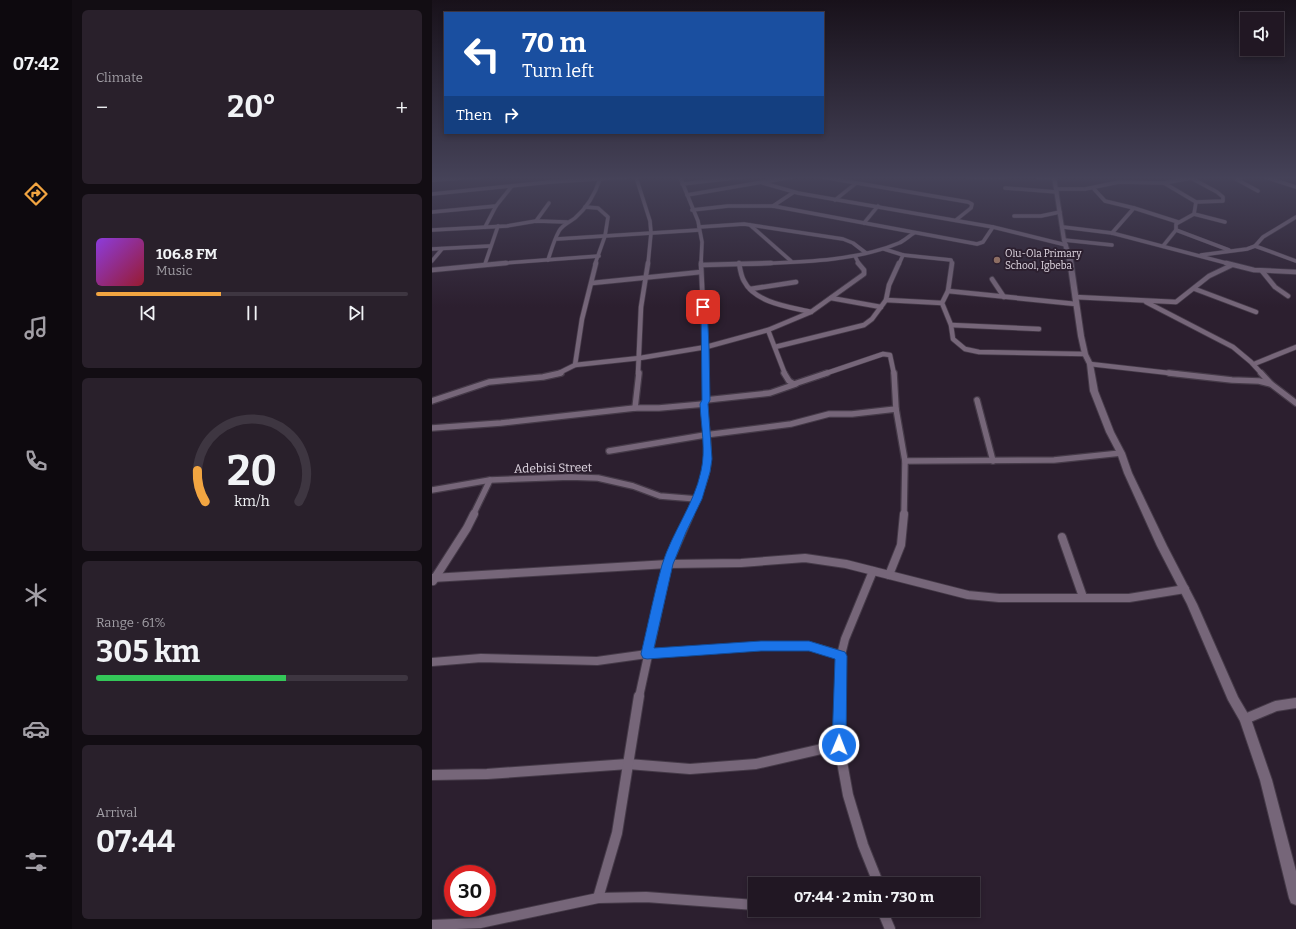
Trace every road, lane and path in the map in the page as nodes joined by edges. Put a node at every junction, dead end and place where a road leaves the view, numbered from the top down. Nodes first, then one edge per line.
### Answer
1 (488, 220) edge
2 (570, 220) edge
3 (607, 220) edge
4 (650, 220) edge
5 (696, 220) edge
6 (850, 220) edge
7 (866, 220) edge
8 (958, 220) edge
9 (1062, 220) edge
10 (1123, 220) edge
11 (1173, 220) edge
12 (1181, 220) edge
13 (1219, 220) edge
14 (1290, 220) edge
15 (536, 221) joint
16 (567, 222) junction
17 (1178, 222) junction
18 (1225, 222) dead end
19 (864, 223) junction
20 (750, 224) junction
21 (498, 226) junction
22 (485, 227) junction
23 (993, 227) junction
24 (1063, 227) junction
25 (699, 229) junction
26 (432, 230) edge
27 (1176, 230) junction
28 (651, 233) junction
29 (914, 233) junction
30 (1112, 233) junction
31 (605, 236) junction
32 (557, 239) junction
33 (1065, 242) junction
34 (1112, 245) dead end
35 (490, 246) junction
36 (1163, 246) junction
37 (1255, 246) junction
38 (442, 248) junction
39 (432, 249) edge
40 (884, 249) junction
41 (1230, 250) junction
42 (866, 253) junction
43 (903, 255) junction
44 (1196, 255) junction
45 (599, 256) junction
46 (855, 256) junction
47 (548, 260) junction
48 (791, 261) junction
49 (1296, 261) edge
50 (432, 262) edge
51 (739, 263) junction
52 (484, 264) junction
53 (701, 265) junction
54 (1232, 265) junction
55 (432, 270) edge
56 (1262, 271) junction
57 (701, 272) junction
58 (1296, 272) edge
59 (646, 278) junction
60 (992, 279) dead end
61 (796, 282) dead end
62 (592, 283) junction
63 (750, 289) junction
64 (1195, 289) junction
65 (948, 291) junction
66 (1288, 296) dead end
67 (1004, 297) junction
68 (831, 298) junction
69 (886, 300) junction
70 (1076, 301) junction
71 (1143, 301) junction
72 (942, 303) junction
73 (881, 306) junction
74 (811, 312) junction
75 (1256, 312) dead end
76 (950, 325) junction
77 (1039, 329) dead end
78 (768, 330) junction
79 (706, 347) junction
80 (775, 347) junction
81 (1296, 347) edge
82 (1085, 354) junction
83 (640, 358) junction
84 (1090, 364) junction
85 (1254, 364) junction
86 (575, 365) junction
87 (800, 383) junction
88 (1271, 384) junction
89 (977, 400) dead end
90 (432, 401) edge
91 (705, 402) junction
92 (1296, 403) edge
93 (635, 408) junction
94 (896, 409) junction
95 (432, 428) edge
96 (705, 435) junction
97 (609, 451) dead end
98 (1121, 453) junction
99 (905, 461) junction
100 (994, 461) junction
101 (490, 480) junction
102 (432, 490) edge
103 (697, 499) junction
104 (1062, 537) dead end
105 (668, 564) junction
106 (873, 571) junction
107 (889, 575) junction
108 (433, 580) edge
109 (1185, 589) junction
110 (1083, 597) junction
111 (647, 654) junction
112 (841, 656) junction
113 (432, 662) edge
114 (1296, 703) edge
115 (1245, 719) junction
116 (839, 745) junction
117 (628, 764) junction
118 (432, 775) edge
119 (876, 877) edge
120 (598, 898) junction
121 (1296, 898) edge
122 (748, 904) edge
123 (885, 917) edge
124 (432, 925) edge
125 (890, 929) edge

1 - 22 street
2 - 16 street
3 - 31 street
4 - 28 street
5 - 25 street
6 - 19 street
7 - 19 street
8 - 23 street
9 - 24 street
10 - 30 street
11 - 17 street
12 - 17 street
13 - 18 street
14 - 37 street
15 - 16 street
15 - 21 street
16 - 32 street
17 - 27 street
19 - 29 street
20 - 25 street
20 - 42 street
20 - 48 street
21 - 22 street
21 - 35 street
22 - 26 street
23 - 29 street
23 - 33 street
24 - 30 street
24 - 33 street
25 - 28 street
25 - 53 street
27 - 36 street
27 - 41 street
28 - 31 street
28 - 59 street
29 - 40 street
30 - 36 street
31 - 32 street
31 - 45 street
32 - 47 street
33 - 34 street
33 - 70 street
35 - 38 street
35 - 52 street
36 - 44 street
37 - 41 street
37 - 49 street
38 - 39 street
38 - 50 street
40 - 42 street
40 - 43 street
41 - 44 street
42 - 46 street
43 - 65 street
43 - 69 street
44 - 54 street
45 - 47 street
45 - 62 street
46 - 48 street
46 - 68 street
47 - 52 street
48 - 51 street
51 - 53 street
51 - 63 street
52 - 55 street
53 - 57 street
54 - 56 street
54 - 64 street
56 - 58 street
56 - 66 street
57 - 59 street
57 - 79 street
59 - 62 street
59 - 83 street
60 - 67 street
61 - 63 street
62 - 86 street
63 - 74 street
64 - 71 street
64 - 75 street
65 - 67 street
65 - 72 street
67 - 70 street
68 - 73 street
68 - 74 street
69 - 72 street
69 - 73 street
70 - 71 street
70 - 82 street
71 - 85 street
72 - 76 street
73 - 80 street
74 - 78 street
76 - 77 street
76 - 82 street
78 - 79 street
78 - 80 street
79 - 83 street
79 - 91 street
80 - 87 street
81 - 85 street
82 - 84 street
83 - 86 street
83 - 93 street
84 - 88 street
84 - 98 street
85 - 88 street
86 - 90 street
87 - 91 street
87 - 94 street
88 - 92 street
89 - 100 street
91 - 93 street
91 - 96 street
93 - 95 street
94 - 96 street
94 - 99 street
96 - 97 street
96 - 103 street
98 - 100 street
98 - 109 street
99 - 100 street
99 - 107 street
101 - 102 street, Adebisi Street
101 - 103 street, Adebisi Street
101 - 108 street
103 - 105 street
104 - 110 street
105 - 106 street
105 - 108 street
105 - 111 street
106 - 107 street
106 - 112 street
107 - 110 street
109 - 110 street
109 - 115 street
111 - 112 street
111 - 113 street
111 - 117 street
112 - 116 street
114 - 115 street
115 - 121 street
116 - 117 street
116 - 119 street
117 - 118 street
117 - 120 street
120 - 122 street
120 - 124 street
123 - 125 street

